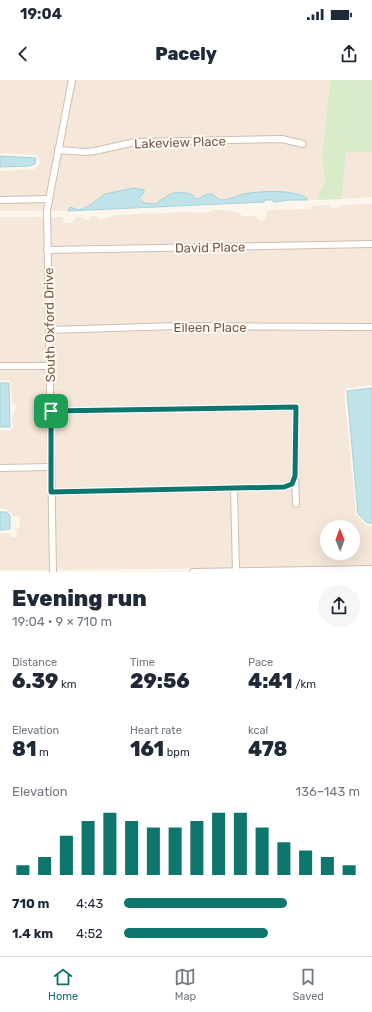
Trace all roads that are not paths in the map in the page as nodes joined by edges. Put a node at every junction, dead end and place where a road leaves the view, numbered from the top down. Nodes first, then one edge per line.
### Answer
1 (72, 80) edge
2 (303, 144) dead end
3 (58, 150) junction
4 (49, 199) junction
5 (0, 200) edge
6 (372, 244) edge
7 (47, 250) junction
8 (372, 326) edge
9 (49, 330) junction
10 (0, 366) edge
11 (49, 366) junction
12 (51, 411) junction
13 (51, 467) junction
14 (0, 468) edge
15 (295, 476) junction
16 (234, 488) junction
17 (51, 492) junction
18 (296, 504) dead end
19 (372, 569) edge
20 (53, 572) edge
21 (192, 572) edge
22 (236, 572) edge

1 - 3 street, South Oxford Drive
2 - 3 street, Lakeview Place
3 - 4 street, South Oxford Drive
4 - 5 street
4 - 7 street, South Oxford Drive
6 - 7 street, David Place
7 - 9 street, South Oxford Drive
8 - 9 street, Eileen Place
9 - 11 street, South Oxford Drive
10 - 11 street
11 - 12 street, South Oxford Drive
12 - 13 street, South Oxford Drive
12 - 15 street
13 - 14 street
13 - 17 street, South Oxford Drive
15 - 16 street
15 - 18 street
16 - 17 street
16 - 22 street
17 - 20 street, South Oxford Drive
19 - 22 street
21 - 22 street

